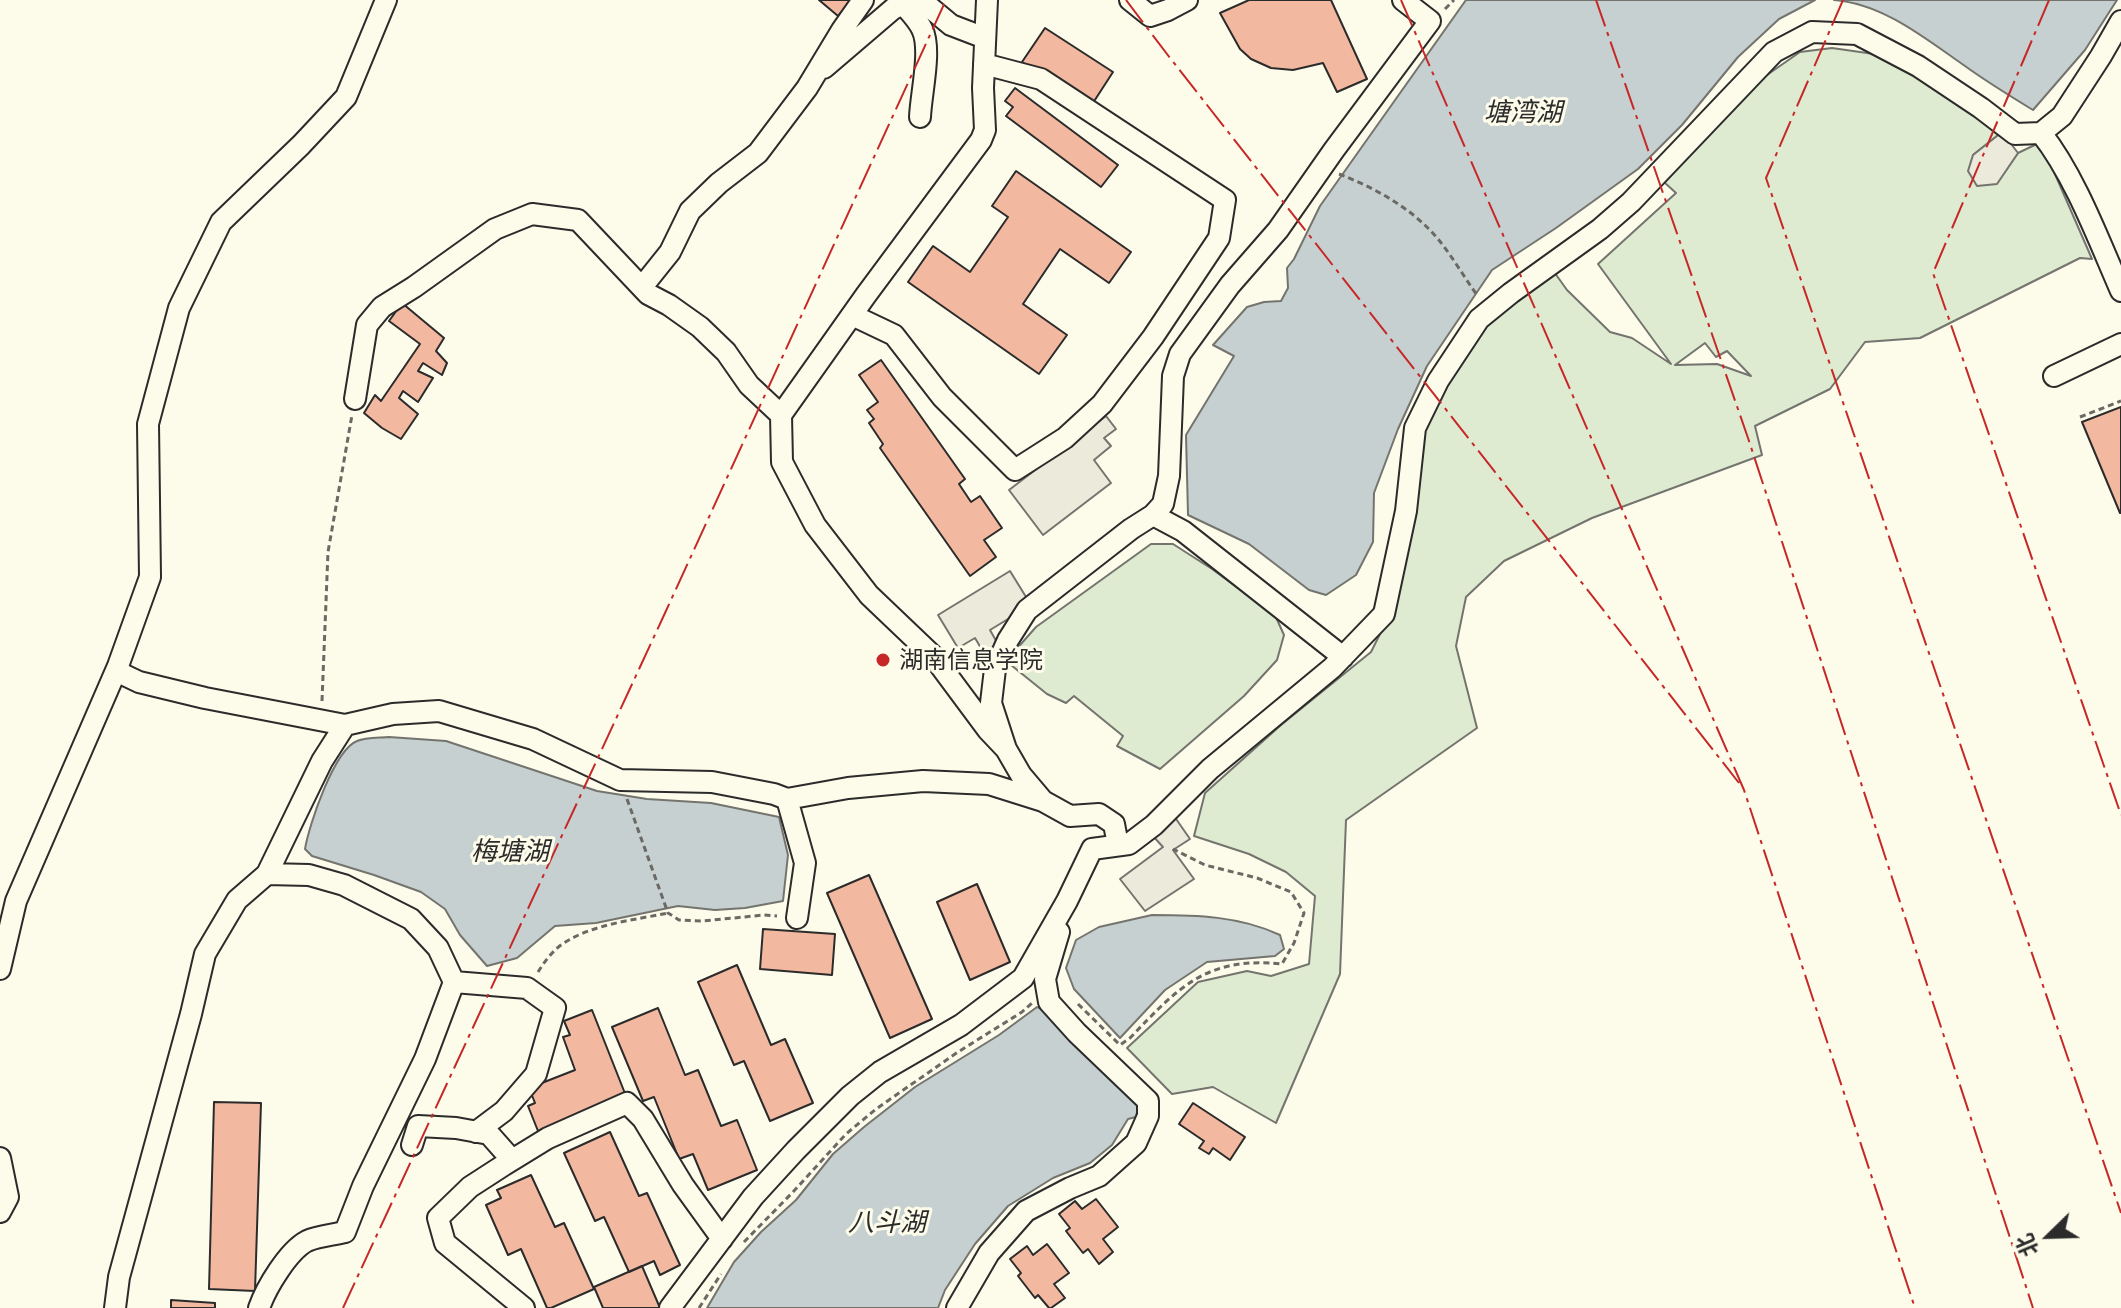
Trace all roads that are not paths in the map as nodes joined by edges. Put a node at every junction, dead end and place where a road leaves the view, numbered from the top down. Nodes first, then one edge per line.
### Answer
1 (386, 0) edge
2 (863, 0) edge
3 (921, 0) edge
4 (987, 0) edge
5 (1130, 0) edge
6 (1187, 0) edge
7 (1403, 0) edge
8 (2121, 21) edge
9 (985, 38) junction
10 (984, 64) junction
11 (812, 79) junction
12 (920, 117) dead end
13 (2041, 133) junction
14 (642, 287) junction
15 (2121, 291) edge
16 (852, 315) junction
17 (2121, 344) edge
18 (2054, 376) dead end
19 (355, 399) road end
20 (781, 415) junction
21 (1153, 515) junction
22 (1343, 657) junction
23 (116, 671) junction
24 (345, 725) junction
25 (1006, 749) junction
26 (787, 799) junction
27 (1043, 801) junction
28 (1118, 845) junction
29 (267, 874) junction
30 (1067, 901) junction
31 (797, 918) road end
32 (0, 969) edge
33 (454, 982) junction
34 (476, 1132) junction
35 (412, 1145) dead end
36 (0, 1158) edge
37 (512, 1160) junction
38 (0, 1212) edge
39 (730, 1244) junction
40 (521, 1307) edge
41 (115, 1308) edge
42 (259, 1308) edge
43 (670, 1308) edge
44 (957, 1308) edge

1 - 23 street
2 - 11 street
3 - 9 street
4 - 9 street
5 - 6 street
7 - 21 street
8 - 13 street
9 - 10 street
10 - 16 street
10 - 16 street
11 - 12 street
11 - 14 street
13 - 15 street
13 - 22 street
14 - 19 street
14 - 20 street
16 - 20 street
17 - 18 street
20 - 25 street
21 - 22 street
21 - 25 street
22 - 28 street
23 - 24 street
23 - 32 street
24 - 26 street
24 - 29 street
25 - 27 street
26 - 27 street
26 - 31 street
27 - 28 street
28 - 30 street
29 - 33 street
29 - 41 street
30 - 39 street
30 - 44 street
33 - 34 street
33 - 42 street
34 - 35 street
34 - 37 street
36 - 38 street
37 - 39 street
37 - 40 street
39 - 43 street

